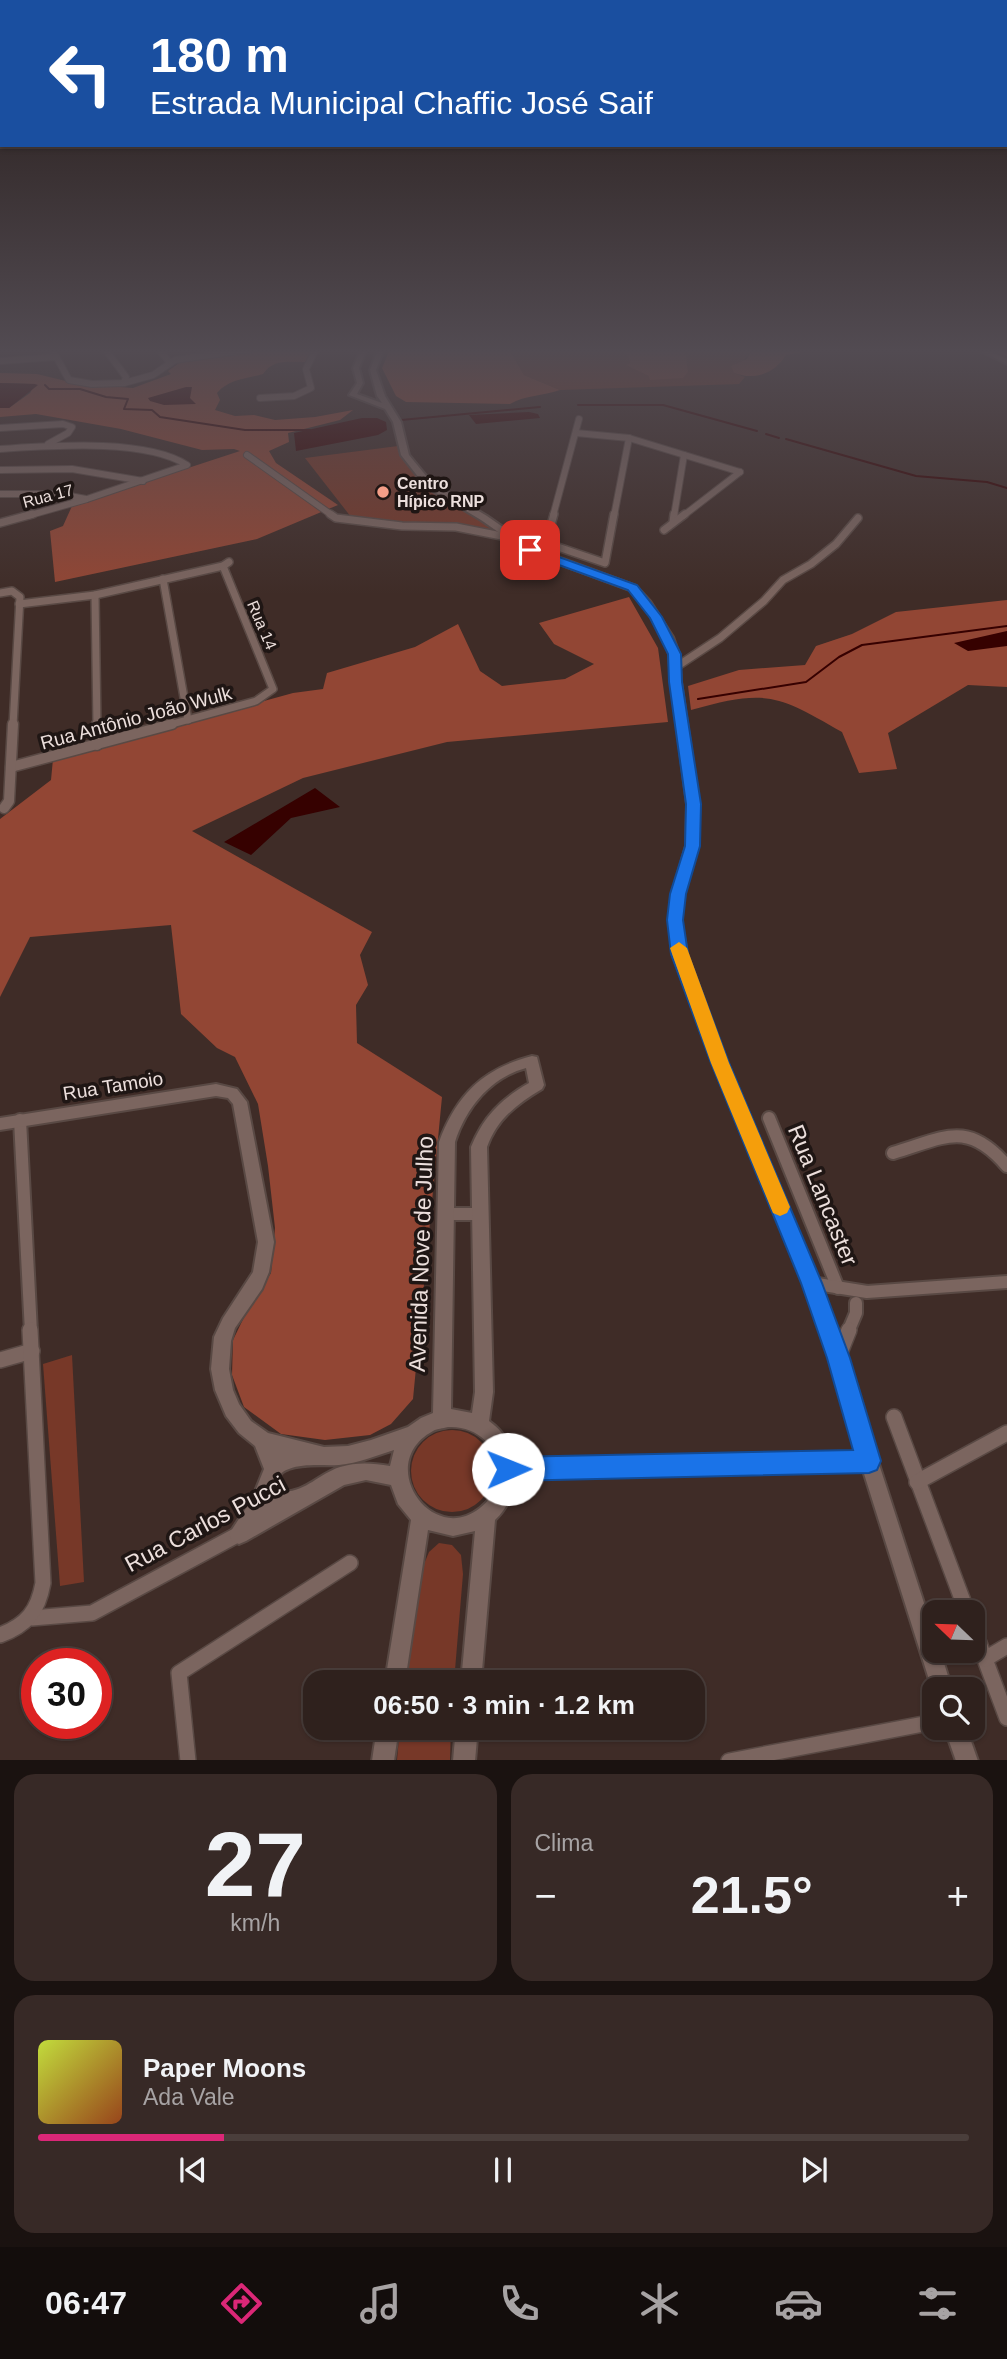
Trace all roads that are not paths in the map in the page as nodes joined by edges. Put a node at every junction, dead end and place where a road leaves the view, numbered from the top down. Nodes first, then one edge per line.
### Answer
1 (69, 431) edge
2 (399, 431) edge
3 (576, 433) joint
4 (629, 438) junction
5 (46, 445) junction
6 (0, 449) edge
7 (247, 455) dead end
8 (684, 455) junction
9 (0, 470) edge
10 (143, 481) junction
11 (0, 494) edge
12 (87, 499) junction
13 (858, 518) dead end
14 (673, 522) junction
15 (0, 523) edge
16 (664, 530) dead end
17 (512, 538) junction
18 (163, 579) junction
19 (0, 593) edge
20 (95, 595) junction
21 (19, 604) junction
22 (676, 667) junction
23 (268, 694) joint
24 (188, 720) junction
25 (10, 735) junction
26 (0, 736) edge
27 (97, 745) junction
28 (11, 767) junction
29 (4, 808) dead end
30 (769, 1118) dead end
31 (20, 1120) junction
32 (0, 1124) edge
33 (893, 1153) dead end
34 (1007, 1166) edge
35 (481, 1213) junction
36 (445, 1214) junction
37 (1007, 1282) edge
38 (811, 1283) junction
39 (843, 1289) junction
40 (867, 1292) junction
41 (856, 1303) junction
42 (32, 1351) junction
43 (839, 1358) junction
44 (0, 1360) edge
45 (894, 1417) dead end
46 (442, 1420) junction
47 (480, 1424) junction
48 (417, 1433) junction
49 (1007, 1433) edge
50 (262, 1440) junction
51 (322, 1456) junction
52 (869, 1461) junction
53 (508, 1469) junction
54 (271, 1477) junction
55 (399, 1477) junction
56 (917, 1482) junction
57 (305, 1498) junction
58 (486, 1516) junction
59 (421, 1517) junction
60 (239, 1534) junction
61 (350, 1563) dead end
62 (962, 1600) edge
63 (34, 1616) junction
64 (0, 1635) edge
65 (1007, 1646) edge
66 (985, 1659) joint
67 (397, 1670) edge
68 (472, 1670) edge
69 (938, 1677) edge
70 (1007, 1718) edge
71 (922, 1724) edge
72 (386, 1740) edge
73 (466, 1740) edge
74 (960, 1740) edge
75 (188, 1760) edge
76 (383, 1760) edge
77 (464, 1760) edge
78 (729, 1760) edge
79 (967, 1760) edge

1 - 5 street
2 - 17 street
3 - 4 street
3 - 4 street
4 - 8 street
5 - 6 street
5 - 10 street, Rua 17
7 - 17 street
8 - 14 street
8 - 14 street
9 - 10 street
10 - 12 street, Rua 17
11 - 12 street
12 - 15 street, Rua 17
13 - 22 street
14 - 16 street
17 - 22 street
18 - 20 street
18 - 23 street, Rua 14
18 - 24 street
19 - 21 street
20 - 21 street
20 - 27 street
21 - 25 street
22 - 38 street
23 - 24 street, Rua Antônio João Wulk
24 - 27 street, Rua Antônio João Wulk
25 - 26 street
25 - 28 street
27 - 28 street, Rua Antônio João Wulk
28 - 29 street
30 - 39 street, Rua Lancaster
31 - 32 street, Rua Tamoio
31 - 42 street
31 - 50 street, Rua Tamoio
33 - 34 street
35 - 36 street
35 - 36 street, Avenida Nove de Julho
35 - 47 street, Avenida Nove de Julho
36 - 46 street, Avenida Nove de Julho
37 - 40 street
38 - 39 street
38 - 43 street
39 - 40 street
39 - 41 street, Rua Lancaster
40 - 41 street
41 - 43 street
42 - 44 street
42 - 63 street
43 - 52 street
45 - 56 street
46 - 47 street
46 - 48 street
47 - 53 street
48 - 51 street
48 - 55 street
49 - 56 street
50 - 51 street
50 - 54 street
51 - 54 street
52 - 53 street
52 - 69 street
53 - 58 street
54 - 57 street
54 - 60 street
55 - 57 street, Rua Carlos Pucci
55 - 59 street
56 - 62 street
57 - 60 street, Rua Carlos Pucci
58 - 59 street
58 - 68 street
59 - 67 street
60 - 63 street, Rua Carlos Pucci
61 - 75 street
63 - 64 street, Rua Carlos Pucci
65 - 66 street
66 - 70 street
71 - 78 street
72 - 76 street
73 - 77 street
74 - 79 street

